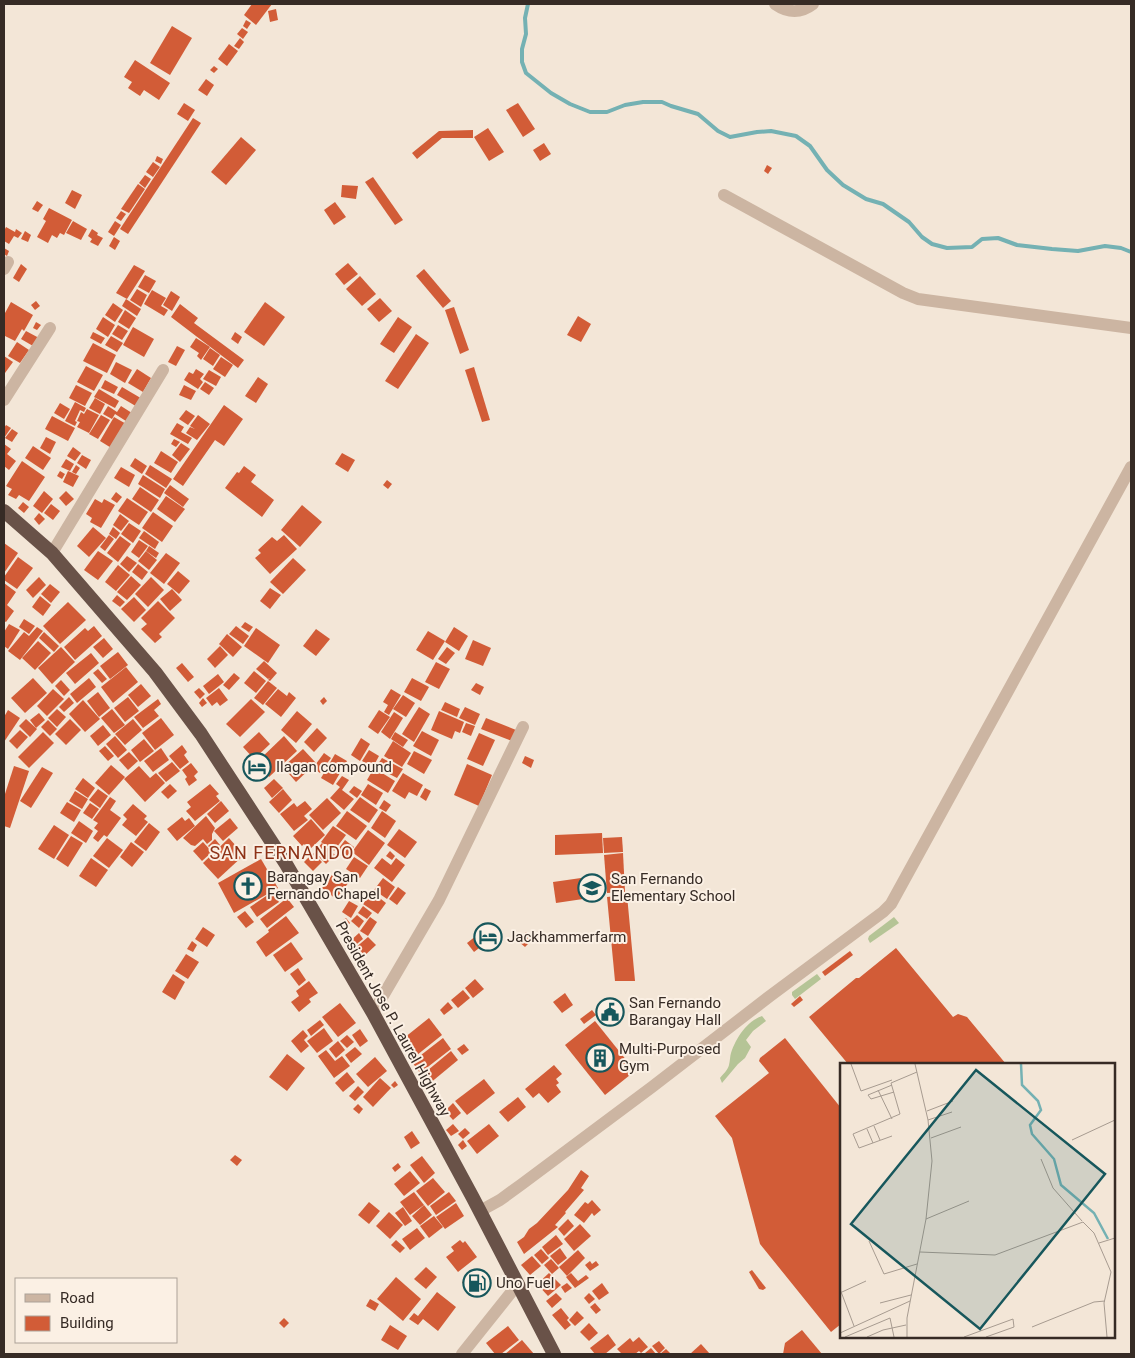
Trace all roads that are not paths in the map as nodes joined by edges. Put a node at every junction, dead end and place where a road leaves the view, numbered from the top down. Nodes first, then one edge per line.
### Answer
1 (775, 4) edge
2 (813, 4) edge
3 (724, 195) dead end
4 (50, 328) dead end
5 (1131, 328) edge
6 (163, 370) dead end
7 (4, 400) edge
8 (1131, 467) edge
9 (4, 511) edge
10 (52, 553) junction
11 (523, 727) dead end
12 (374, 1013) junction
13 (480, 1211) junction
14 (517, 1285) junction
15 (462, 1354) edge
16 (554, 1354) edge

1 - 2 street
3 - 5 street
4 - 7 street
6 - 10 street
8 - 13 street
9 - 10 highway, President Jose P. Laurel Highway
10 - 12 highway, President Jose P. Laurel Highway
11 - 12 street
12 - 13 highway, President Jose P. Laurel Highway
13 - 14 highway, President Jose P. Laurel Highway
14 - 15 street
14 - 16 highway, President Jose P. Laurel Highway

